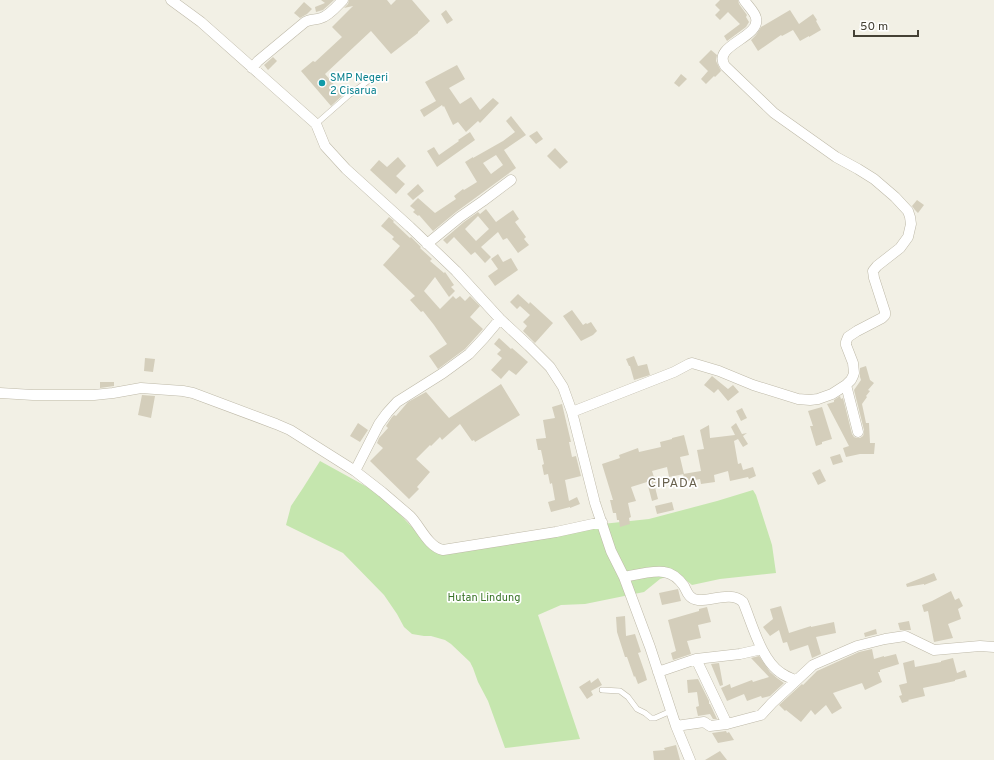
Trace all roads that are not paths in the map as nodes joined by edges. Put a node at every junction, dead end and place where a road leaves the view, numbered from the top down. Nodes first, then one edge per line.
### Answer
1 (171, 0) edge
2 (343, 0) edge
3 (744, 0) edge
4 (252, 68) junction
5 (368, 81) dead end
6 (316, 124) junction
7 (511, 180) dead end
8 (427, 244) junction
9 (500, 319) junction
10 (846, 385) junction
11 (0, 393) edge
12 (572, 412) junction
13 (858, 432) dead end
14 (355, 471) junction
15 (602, 522) junction
16 (624, 577) junction
17 (994, 647) edge
18 (762, 649) junction
19 (696, 659) junction
20 (658, 672) junction
21 (795, 680) junction
22 (602, 690) dead end
23 (671, 711) junction
24 (727, 724) junction
25 (676, 726) junction
26 (690, 760) edge

1 - 4 street
2 - 4 street
3 - 10 street
4 - 6 street
5 - 6 lane
6 - 8 street
7 - 8 street
8 - 9 street
9 - 12 street
9 - 14 street
10 - 12 street
10 - 13 street
11 - 14 street
12 - 15 street
14 - 15 street
15 - 16 street
16 - 18 street
16 - 20 street
17 - 21 street
18 - 19 street
18 - 21 street
19 - 20 street
19 - 24 street
20 - 23 street
21 - 24 street
22 - 23 lane
23 - 25 street
24 - 25 street
25 - 26 street

